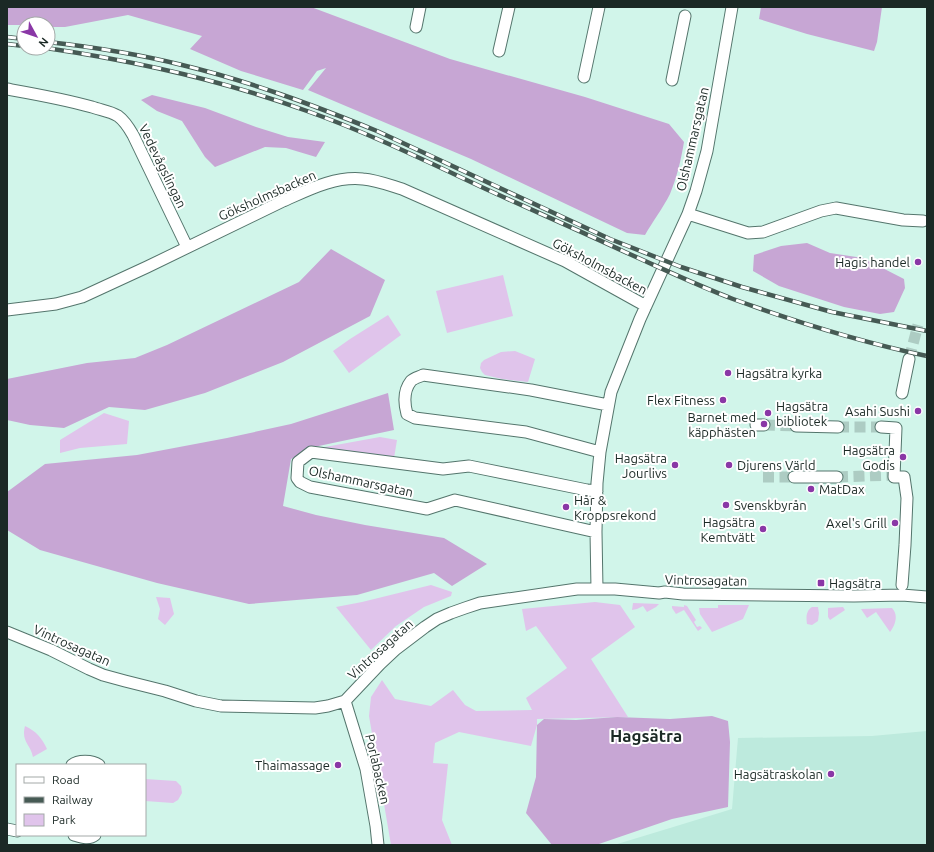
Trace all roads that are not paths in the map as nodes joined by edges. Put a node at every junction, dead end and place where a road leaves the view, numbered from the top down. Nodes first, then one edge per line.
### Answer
1 (420, 7) edge
2 (509, 7) edge
3 (599, 7) edge
4 (732, 7) edge
5 (685, 16) dead end
6 (416, 27) dead end
7 (499, 51) dead end
8 (584, 77) dead end
9 (672, 80) dead end
10 (7, 89) edge
11 (688, 214) junction
12 (923, 221) dead end
13 (187, 247) junction
14 (646, 306) junction
15 (7, 310) edge
16 (909, 359) tunnel mouth
17 (902, 393) dead end
18 (608, 405) junction
19 (796, 426) tunnel mouth
20 (838, 427) tunnel mouth
21 (881, 427) tunnel mouth
22 (600, 452) junction
23 (837, 476) tunnel mouth
24 (794, 477) tunnel mouth
25 (904, 477) junction
26 (912, 487) dead end
27 (597, 491) junction
28 (596, 532) junction
29 (902, 585) dead end
30 (596, 589) junction
31 (927, 597) edge
32 (7, 632) edge
33 (345, 701) junction
34 (73, 764) edge
35 (98, 764) edge
36 (79, 836) edge
37 (94, 836) edge
38 (378, 845) edge

1 - 6 street
2 - 7 street
3 - 8 street
4 - 11 street, Olshammarsgatan
5 - 9 street
10 - 13 street, Vedevågslingan
11 - 12 street
11 - 14 street, Olshammarsgatan
13 - 14 street, Göksholmsbacken
13 - 15 street, Göksholmsbacken
14 - 18 street, Olshammarsgatan
16 - 17 street
18 - 22 street, Olshammarsgatan
18 - 22 street
19 - 20 street
21 - 25 street
22 - 27 street, Olshammarsgatan
23 - 24 street
25 - 26 street
25 - 29 street
27 - 28 street, Olshammarsgatan
27 - 28 street, Olshammarsgatan
28 - 30 street, Olshammarsgatan
30 - 31 street, Vintrosagatan
30 - 33 street, Vintrosagatan
32 - 33 street, Vintrosagatan
33 - 38 street, Porlabacken
34 - 35 street
36 - 37 street

